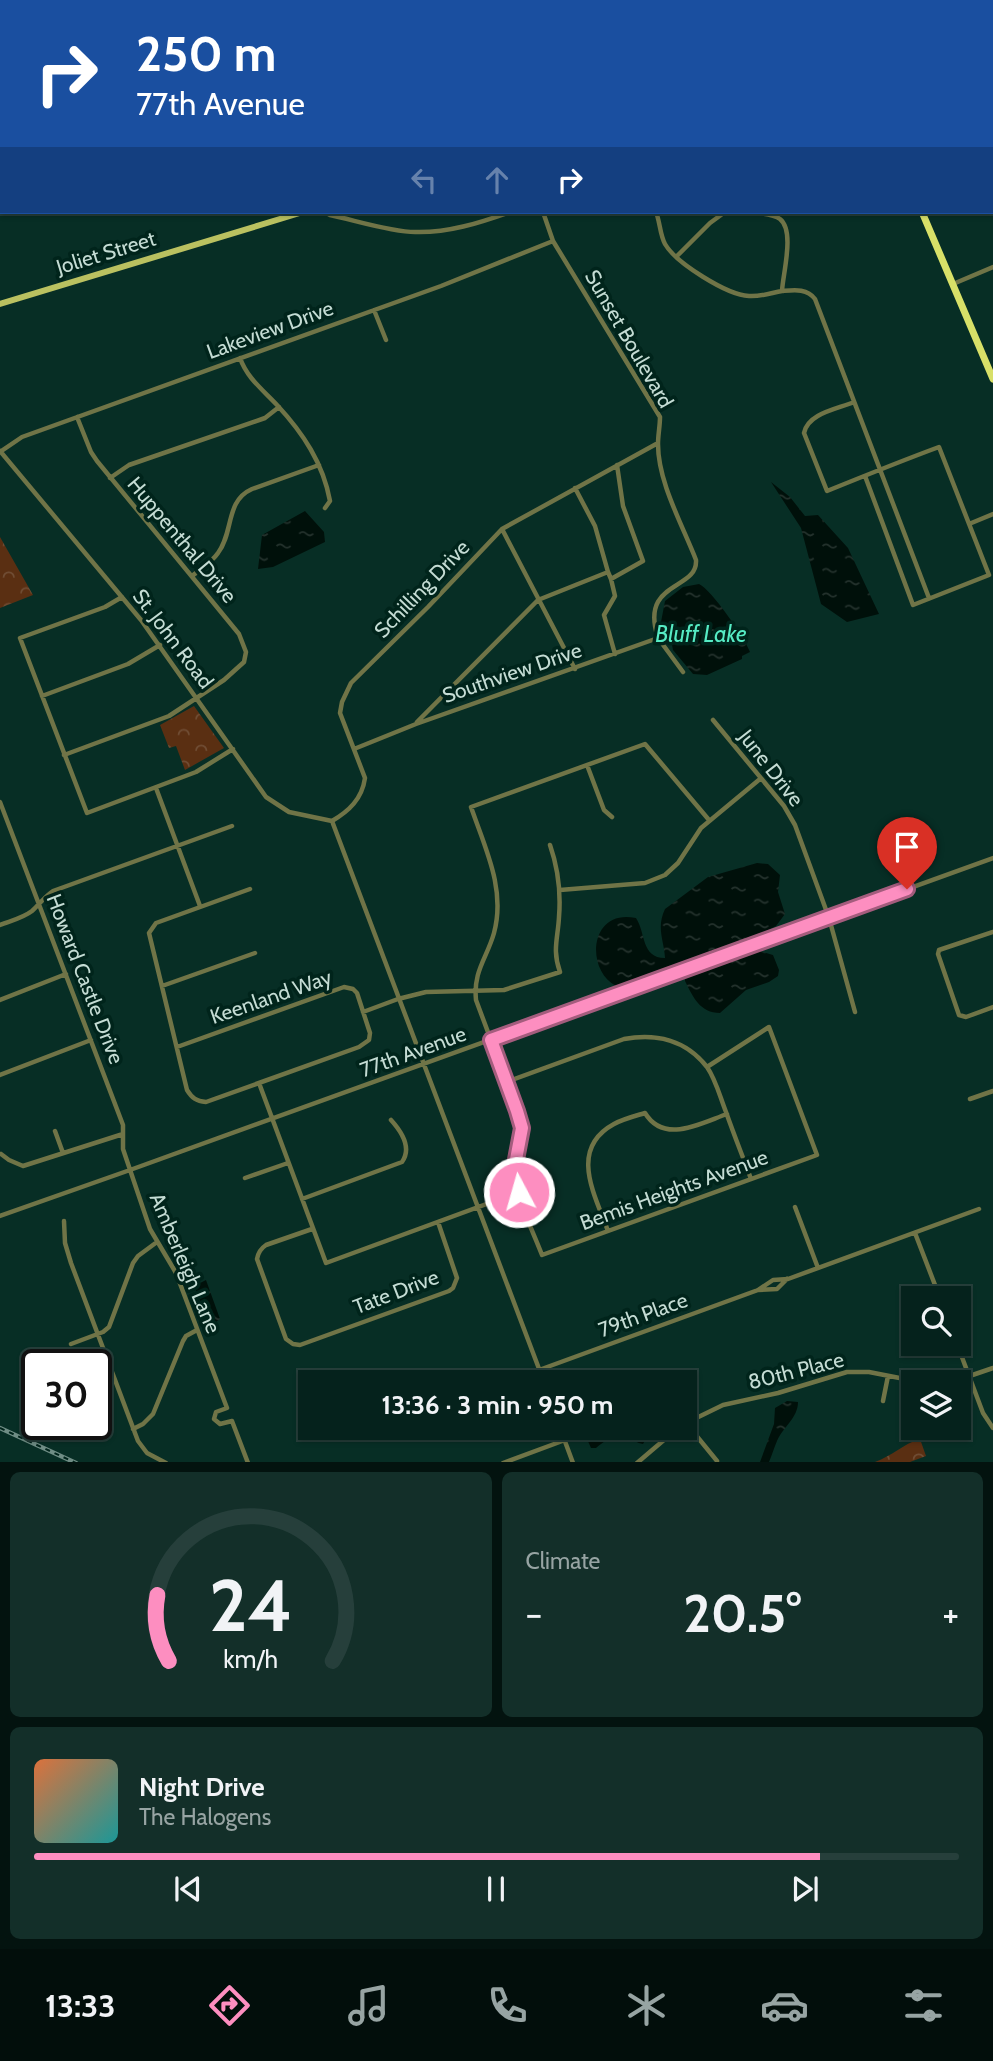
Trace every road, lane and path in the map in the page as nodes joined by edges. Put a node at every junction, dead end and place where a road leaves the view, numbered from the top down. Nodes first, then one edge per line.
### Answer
1 (296, 214) edge
2 (328, 214) edge
3 (504, 214) edge
4 (544, 214) edge
5 (657, 214) edge
6 (723, 214) edge
7 (759, 214) edge
8 (923, 214) edge
9 (553, 242) junction
10 (677, 256) junction
11 (993, 267) edge
12 (952, 284) junction
13 (782, 290) junction
14 (0, 304) edge
15 (374, 310) junction
16 (386, 340) dead end
17 (240, 358) junction
18 (993, 379) edge
19 (854, 402) junction
20 (279, 407) junction
21 (78, 417) junction
22 (658, 443) junction
23 (0, 452) edge
24 (319, 465) junction
25 (617, 465) junction
26 (879, 471) junction
27 (865, 476) junction
28 (110, 478) junction
29 (575, 488) junction
30 (325, 508) dead end
31 (993, 514) edge
32 (969, 524) junction
33 (502, 529) junction
34 (608, 572) junction
35 (192, 576) junction
36 (611, 579) junction
37 (122, 597) junction
38 (929, 598) junction
39 (538, 600) junction
40 (658, 638) junction
41 (160, 645) junction
42 (615, 654) junction
43 (575, 668) junction
44 (683, 672) dead end
45 (42, 696) junction
46 (198, 698) junction
47 (713, 720) dead end
48 (416, 724) junction
49 (233, 749) junction
50 (354, 749) junction
51 (64, 755) junction
52 (587, 765) junction
53 (760, 779) junction
54 (156, 788) junction
55 (0, 802) edge
56 (612, 817) dead end
57 (709, 820) junction
58 (332, 821) junction
59 (232, 826) dead end
60 (550, 845) dead end
61 (178, 846) junction
62 (993, 858) edge
63 (250, 889) dead end
64 (560, 890) junction
65 (39, 903) junction
66 (200, 906) junction
67 (829, 918) junction
68 (0, 925) edge
69 (993, 932) edge
70 (255, 953) dead end
71 (66, 974) junction
72 (162, 986) junction
73 (475, 991) junction
74 (398, 999) junction
75 (0, 1000) edge
76 (993, 1007) edge
77 (363, 1012) junction
78 (855, 1012) dead end
79 (91, 1040) junction
80 (491, 1040) junction
81 (177, 1046) junction
82 (424, 1064) junction
83 (707, 1067) junction
84 (0, 1075) edge
85 (506, 1082) junction
86 (259, 1083) junction
87 (993, 1091) edge
88 (970, 1099) dead end
89 (727, 1114) junction
90 (272, 1119) junction
91 (391, 1120) dead end
92 (55, 1131) dead end
93 (123, 1134) junction
94 (63, 1153) junction
95 (1, 1154) edge
96 (288, 1163) junction
97 (130, 1170) junction
98 (245, 1178) dead end
99 (751, 1179) junction
100 (519, 1192) junction
101 (302, 1199) junction
102 (795, 1207) dead end
103 (477, 1208) junction
104 (979, 1209) dead end
105 (0, 1216) edge
106 (64, 1221) dead end
107 (438, 1222) junction
108 (312, 1228) junction
109 (608, 1231) junction
110 (915, 1233) junction
111 (157, 1242) junction
112 (818, 1268) junction
113 (788, 1279) junction
114 (935, 1286) edge
115 (758, 1290) junction
116 (197, 1330) junction
117 (97, 1334) junction
118 (71, 1344) dead end
119 (993, 1368) edge
120 (539, 1370) joint
121 (888, 1376) junction
122 (971, 1376) edge
123 (901, 1378) edge
124 (971, 1382) edge
125 (883, 1401) dead end
126 (227, 1408) junction
127 (697, 1418) edge
128 (232, 1420) junction
129 (993, 1428) edge
130 (133, 1429) junction
131 (697, 1438) edge
132 (565, 1440) joint
133 (664, 1440) edge
134 (717, 1461) edge
135 (166, 1462) edge
136 (248, 1462) edge
137 (503, 1462) edge
138 (573, 1462) edge
139 (637, 1462) edge

1 - 14 main road, Joliet Street
2 - 3 street
4 - 9 street, Sunset Boulevard
5 - 10 street
6 - 10 street
7 - 13 street
8 - 12 highway
9 - 15 street, Lakeview Drive
9 - 22 street, Sunset Boulevard
10 - 13 street
11 - 12 street
12 - 18 highway
13 - 19 street
15 - 16 street
15 - 17 street, Lakeview Drive
17 - 20 street
17 - 21 street, Lakeview Drive
19 - 26 street
19 - 27 street
20 - 24 street
20 - 28 street
21 - 23 street, Lakeview Drive
21 - 28 street, Huppenthal Drive
22 - 25 street, Schilling Drive
22 - 40 street, Sunset Boulevard
23 - 37 street, St. John Road
24 - 30 street
24 - 35 street
25 - 29 street, Schilling Drive
25 - 36 street
26 - 27 street
26 - 32 street
26 - 38 street
27 - 38 street
28 - 35 street, Huppenthal Drive
29 - 33 street, Schilling Drive
29 - 34 street
31 - 32 street
32 - 38 street
33 - 39 street
33 - 50 street, Schilling Drive
34 - 36 street
34 - 39 street
35 - 46 street, Huppenthal Drive
36 - 42 street
37 - 41 street, St. John Road
37 - 45 street
39 - 43 street
39 - 48 street
40 - 42 street, Southview Drive
40 - 44 street
41 - 45 street
41 - 46 street, St. John Road
42 - 43 street, Southview Drive
43 - 48 street, Southview Drive
45 - 51 street
46 - 49 street, St. John Road
46 - 51 street, Huppenthal Drive
47 - 53 street, June Drive
48 - 50 street, Southview Drive
49 - 54 street
49 - 58 street, St. John Road
50 - 58 street, Schilling Drive
51 - 54 street
52 - 56 street
52 - 57 street
52 - 73 street
53 - 57 street
53 - 67 street, June Drive
54 - 61 street
55 - 65 street, Howard Castle Drive
57 - 64 street
58 - 74 street
59 - 61 street
60 - 64 street
61 - 65 street
61 - 66 street
62 - 67 street, 77th Avenue
63 - 66 street
64 - 73 street
65 - 68 street
65 - 71 street, Howard Castle Drive
66 - 72 street
67 - 78 street, June Drive
67 - 80 street, 77th Avenue
69 - 76 street
70 - 72 street
71 - 75 street
71 - 79 street, Howard Castle Drive
72 - 81 street
73 - 74 street
73 - 80 street
74 - 77 street
74 - 82 street
77 - 81 street, Keenland Way
77 - 86 street
79 - 84 street
79 - 93 street, Howard Castle Drive
80 - 82 street, 77th Avenue
80 - 85 street
81 - 86 street
82 - 90 street, 77th Avenue
82 - 103 street
83 - 85 street
83 - 89 street
83 - 99 street, Bemis Heights Avenue
85 - 100 street
86 - 90 street
87 - 88 street
89 - 99 street
89 - 109 street
90 - 96 street
90 - 97 street, 77th Avenue
91 - 101 street
92 - 94 street
93 - 94 street
93 - 97 street, Howard Castle Drive
94 - 95 street
96 - 98 street
96 - 101 street
97 - 105 street, 77th Avenue
97 - 111 street, Amberleigh Lane
99 - 109 street, Bemis Heights Avenue
100 - 103 street
100 - 109 street, Bemis Heights Avenue
101 - 108 street
102 - 112 street
103 - 107 street
103 - 120 street
104 - 110 street, 79th Place
106 - 117 street
107 - 108 street
107 - 108 street, Tate Drive
110 - 112 street, 79th Place
110 - 114 street
111 - 116 street, Amberleigh Lane
111 - 117 street
112 - 113 street, 79th Place
113 - 115 street, 79th Place
113 - 115 street, 79th Place
115 - 120 street, 79th Place
116 - 126 street, Amberleigh Lane
116 - 130 street
117 - 118 street
117 - 130 street
119 - 122 street
121 - 123 street, 80th Place
121 - 125 street
121 - 127 street, 80th Place
124 - 129 street
126 - 128 street, Amberleigh Lane
126 - 128 street, Amberleigh Lane
128 - 136 street, Amberleigh Lane
130 - 135 street
131 - 134 street
132 - 137 street
132 - 138 street
133 - 139 street

